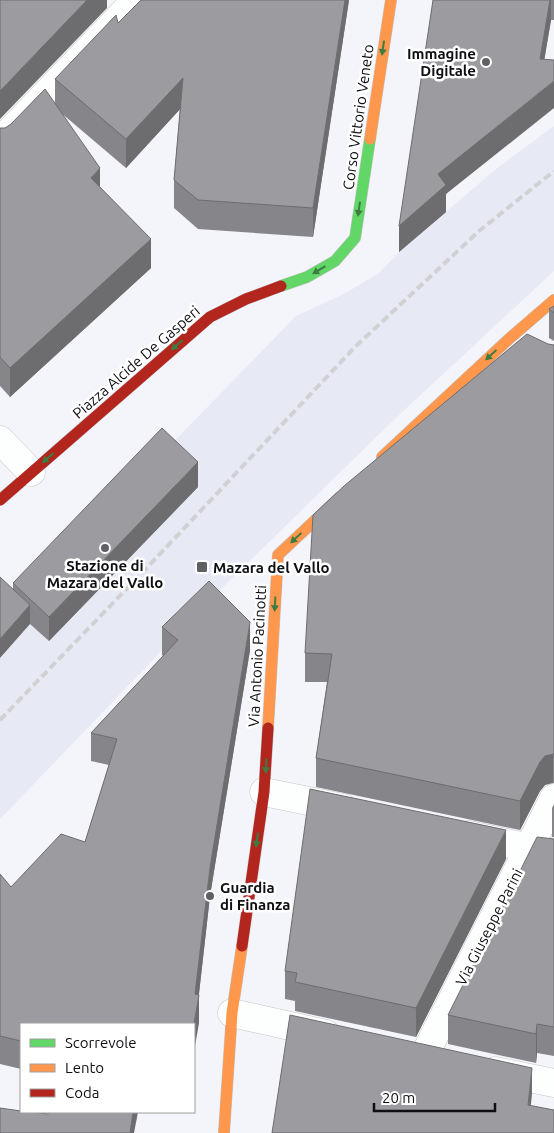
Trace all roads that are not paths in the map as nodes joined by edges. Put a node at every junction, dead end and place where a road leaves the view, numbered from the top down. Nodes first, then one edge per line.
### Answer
1 (136, 0) edge
2 (390, 0) edge
3 (0, 142) edge
4 (355, 238) joint
5 (554, 300) edge
6 (510, 338) junction
7 (536, 350) edge
8 (0, 440) edge
9 (372, 467) edge
10 (32, 472) junction
11 (350, 487) edge
12 (0, 500) edge
13 (264, 792) junction
14 (554, 798) edge
15 (368, 814) edge
16 (444, 830) edge
17 (542, 850) edge
18 (232, 1012) junction
19 (347, 1038) edge
20 (554, 1083) edge
21 (224, 1133) edge

1 - 3 street
2 -> 4 street, Corso Vittorio Veneto
4 -> 10 street, Piazza Alcide De Gasperi
5 - 6 street
6 - 7 street
6 -> 9 street
8 - 10 street
10 - 12 street, Piazza Alcide De Gasperi
11 -> 13 street, Via Antonio Pacinotti
13 - 15 street
13 -> 18 street, Via Antonio Pacinotti
14 - 17 street, Via Giuseppe Parini
16 - 17 street
17 - 20 street, Via Giuseppe Parini
18 - 19 street
18 - 21 street, Via Antonio Pacinotti

